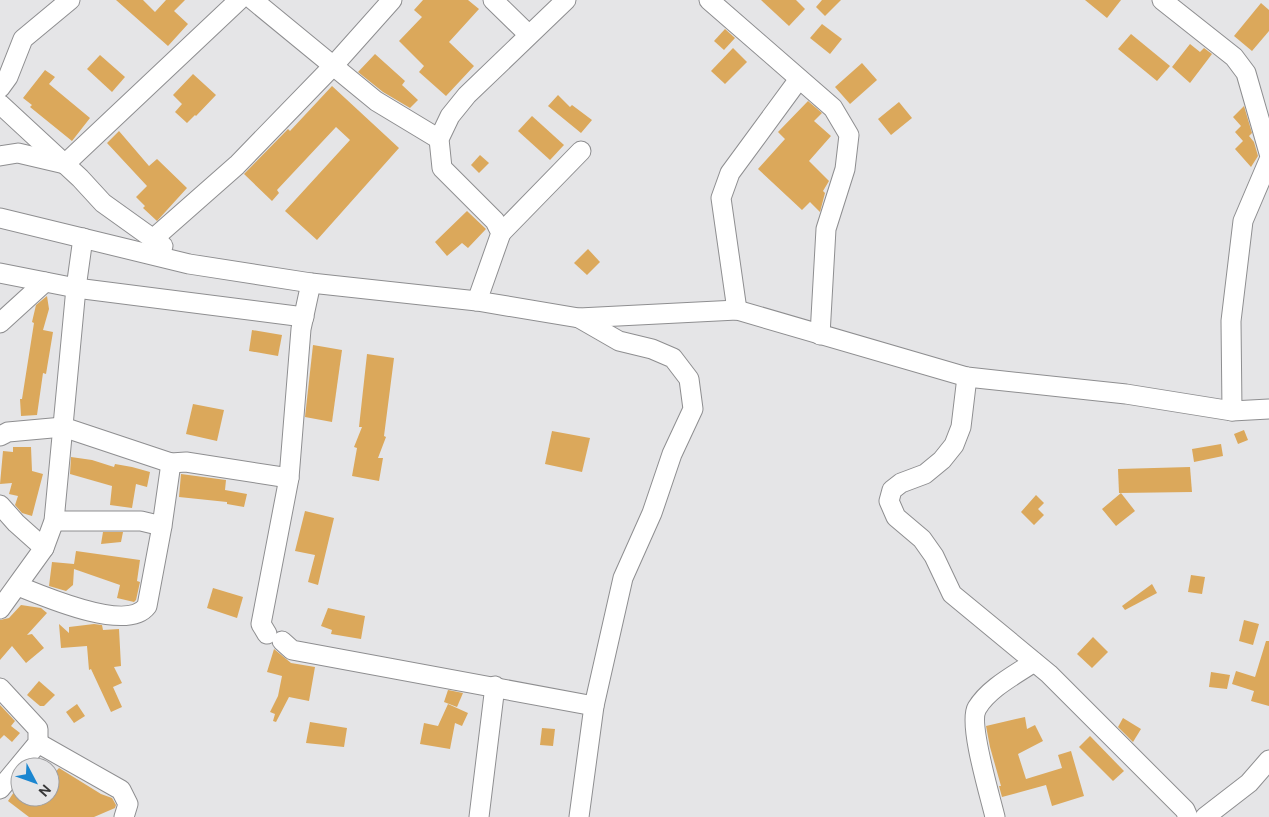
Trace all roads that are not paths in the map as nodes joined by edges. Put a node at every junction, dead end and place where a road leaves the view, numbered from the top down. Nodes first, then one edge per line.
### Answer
1 (70, 0) edge
2 (238, 0) edge
3 (253, 0) edge
4 (392, 0) edge
5 (493, 0) edge
6 (566, 0) edge
7 (708, 0) edge
8 (1162, 0) edge
9 (528, 34) junction
10 (334, 65) junction
11 (799, 79) junction
12 (0, 88) edge
13 (0, 104) edge
14 (439, 139) junction
15 (581, 151) dead end
16 (1269, 153) edge
17 (0, 156) edge
18 (1269, 160) edge
19 (65, 164) junction
20 (0, 218) edge
21 (501, 232) junction
22 (84, 238) junction
23 (154, 239) junction
24 (189, 264) junction
25 (0, 273) edge
26 (45, 282) junction
27 (311, 283) junction
28 (76, 288) junction
29 (477, 301) junction
30 (737, 310) junction
31 (304, 317) junction
32 (579, 318) junction
33 (0, 323) edge
34 (820, 335) junction
35 (967, 377) junction
36 (1269, 409) edge
37 (1232, 411) junction
38 (63, 427) junction
39 (0, 436) edge
40 (171, 463) junction
41 (289, 478) junction
42 (0, 505) edge
43 (54, 521) junction
44 (162, 526) junction
45 (44, 548) junction
46 (18, 586) junction
47 (0, 609) edge
48 (1034, 662) junction
49 (495, 686) junction
50 (0, 688) edge
51 (594, 706) junction
52 (38, 743) junction
53 (1269, 760) edge
54 (0, 789) edge
55 (124, 817) edge
56 (479, 817) edge
57 (579, 817) edge
58 (995, 817) edge
59 (1188, 817) edge
60 (1206, 817) edge

1 - 12 street
2 - 19 street
3 - 10 street
4 - 10 street
5 - 9 street
6 - 9 street
7 - 11 street
8 - 16 street
9 - 14 street
10 - 14 street
10 - 23 street
11 - 30 street
11 - 34 street
13 - 19 street
14 - 21 street
15 - 21 street
17 - 19 street
18 - 37 street
19 - 23 street
20 - 22 street
21 - 29 street
22 - 24 street
22 - 28 street
23 - 24 street
24 - 27 street
25 - 26 street
26 - 28 street
26 - 33 street
27 - 29 street
27 - 31 street
28 - 31 street
28 - 38 street
29 - 32 street
30 - 32 street
30 - 34 street
31 - 41 street
32 - 51 street
34 - 35 street
35 - 37 street
35 - 48 street
36 - 37 street
38 - 39 street
38 - 40 street
38 - 43 street
40 - 41 street
40 - 44 street
41 - 49 street
42 - 45 street
43 - 44 street
43 - 45 street
44 - 46 street
45 - 46 street
46 - 47 street
48 - 58 street
48 - 59 street
49 - 51 street
49 - 56 street
50 - 52 street
51 - 57 street
52 - 54 street
52 - 55 street
53 - 60 street

